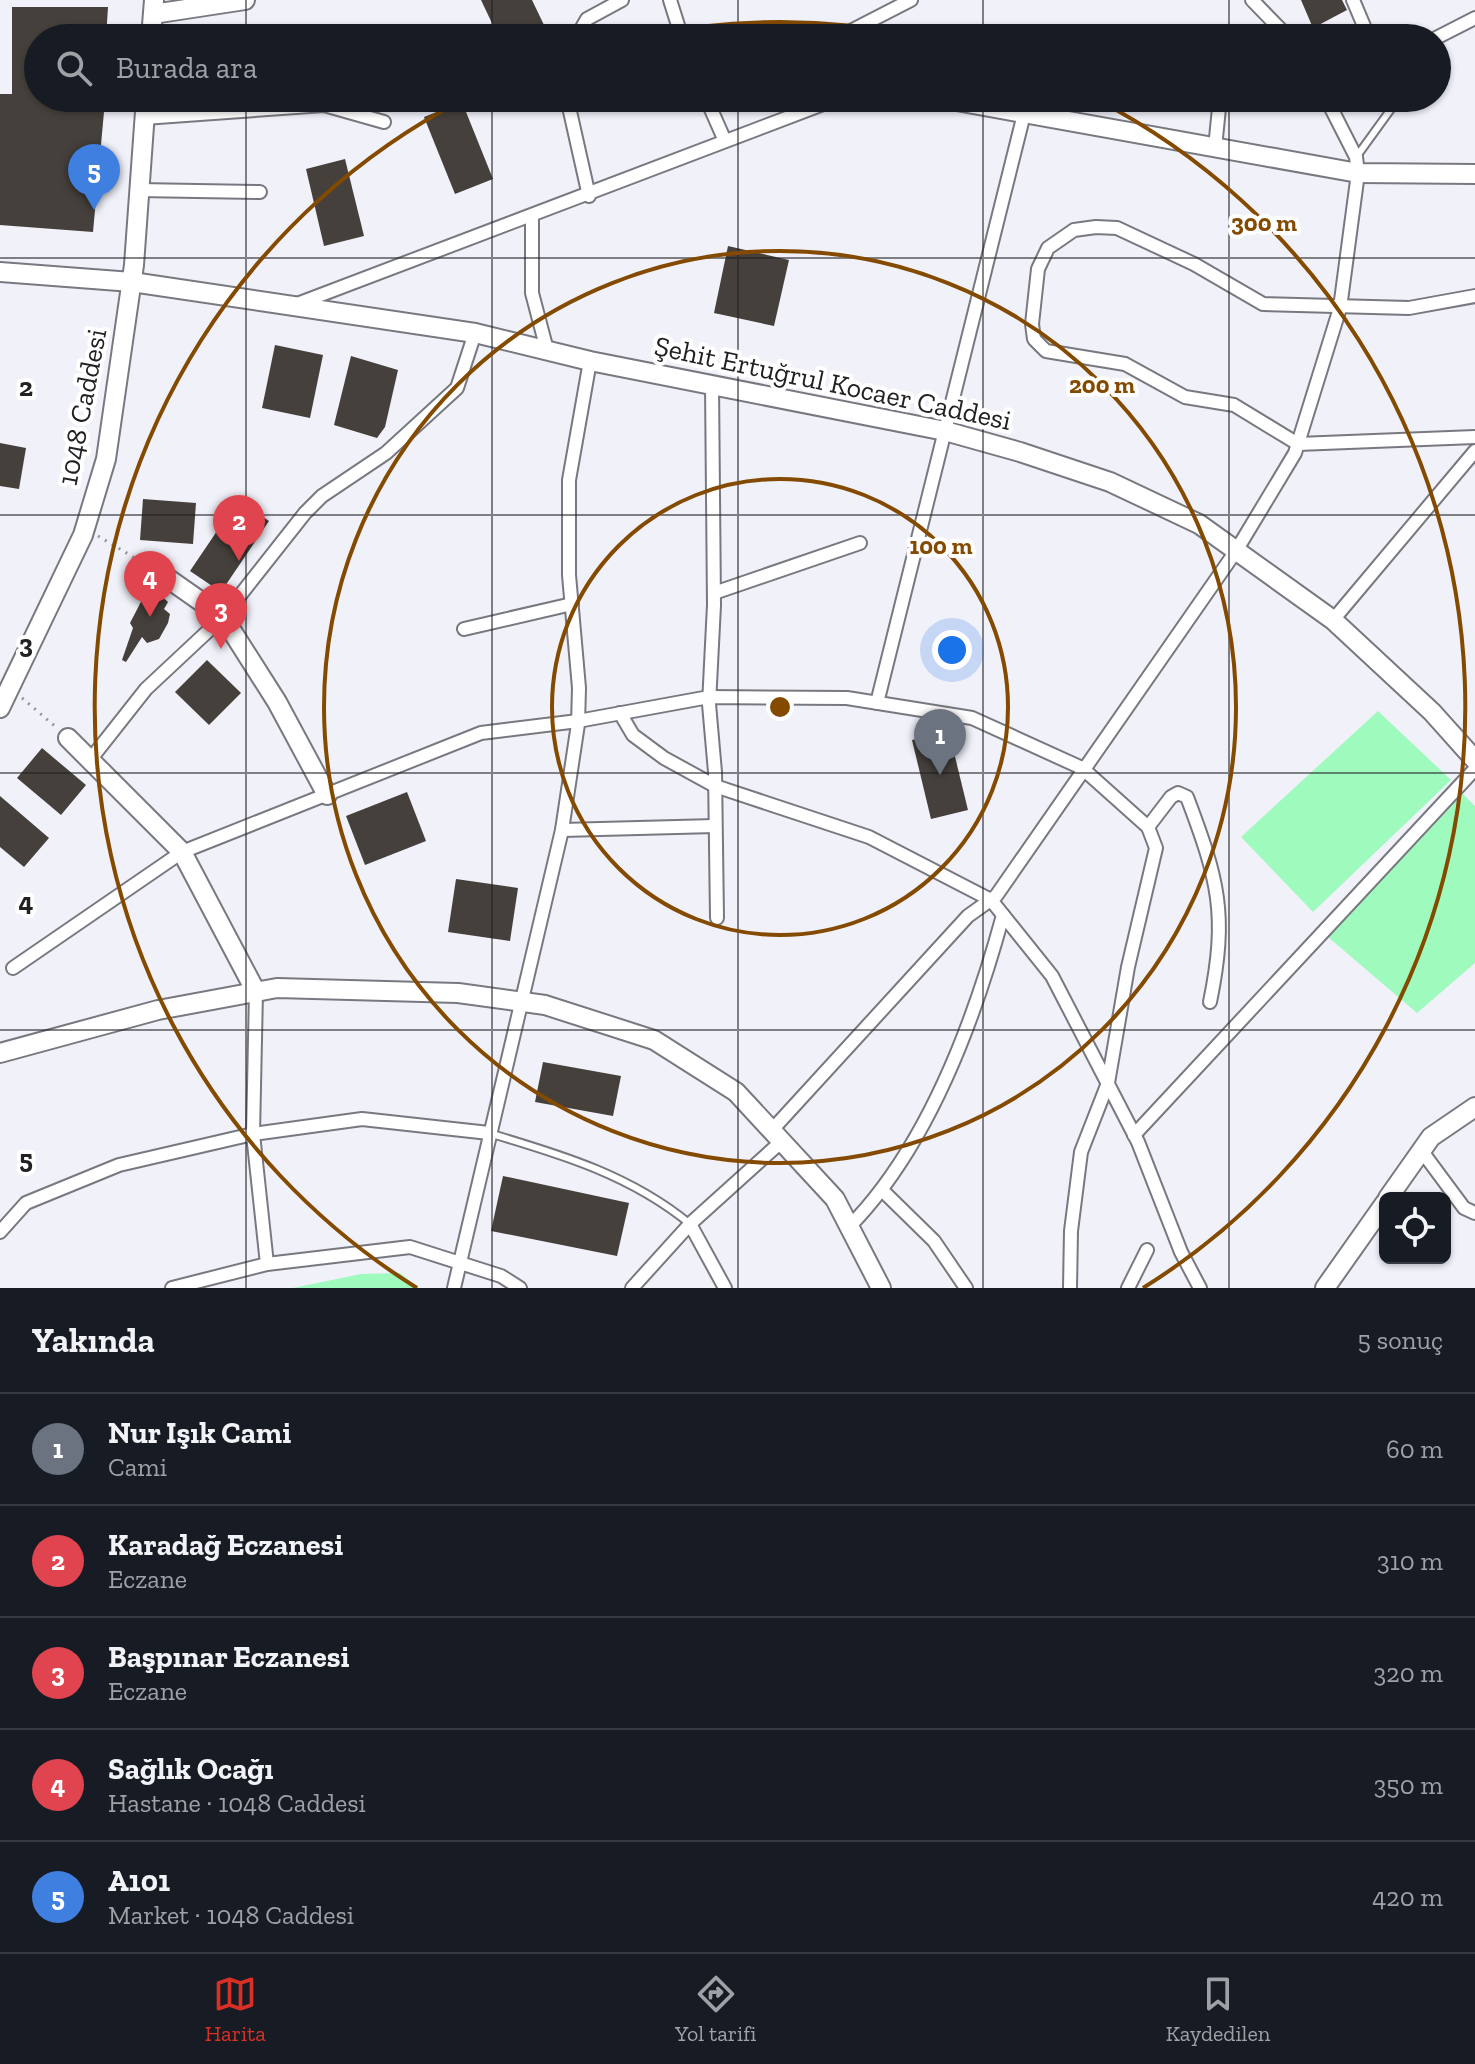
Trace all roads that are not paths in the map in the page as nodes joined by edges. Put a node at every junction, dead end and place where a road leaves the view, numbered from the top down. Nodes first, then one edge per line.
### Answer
1 (245, 0) edge
2 (622, 0) edge
3 (670, 0) edge
4 (1252, 0) edge
5 (1353, 0) edge
6 (905, 2) edge
7 (153, 7) edge
8 (1475, 18) edge
9 (584, 24) edge
10 (678, 24) edge
11 (863, 24) edge
12 (1275, 24) edge
13 (1363, 24) edge
14 (1451, 30) edge
15 (145, 112) edge
16 (227, 112) edge
17 (349, 112) edge
18 (570, 112) edge
19 (712, 112) edge
20 (802, 112) edge
21 (1014, 112) edge
22 (1219, 112) edge
23 (1332, 112) edge
24 (1390, 112) edge
25 (1024, 114) junction
26 (144, 118) junction
27 (384, 122) dead end
28 (725, 141) junction
29 (1215, 148) junction
30 (1357, 165) junction
31 (1475, 174) edge
32 (138, 190) junction
33 (260, 192) dead end
34 (589, 196) junction
35 (532, 217) junction
36 (0, 272) edge
37 (132, 282) junction
38 (1475, 296) edge
39 (297, 304) junction
40 (1340, 308) junction
41 (475, 333) junction
42 (547, 350) junction
43 (590, 361) junction
44 (712, 384) junction
45 (945, 431) junction
46 (1475, 437) edge
47 (1298, 444) junction
48 (1475, 451) edge
49 (860, 543) dead end
50 (1236, 551) junction
51 (163, 575) road end
52 (714, 593) junction
53 (572, 604) junction
54 (223, 617) junction
55 (1333, 620) junction
56 (464, 629) dead end
57 (709, 697) junction
58 (877, 703) junction
59 (0, 708) edge
60 (620, 713) junction
61 (578, 721) junction
62 (68, 738) road end
63 (90, 760) junction
64 (1475, 760) edge
65 (1082, 768) junction
66 (1475, 769) edge
67 (715, 786) junction
68 (327, 795) junction
69 (715, 826) junction
70 (1148, 827) junction
71 (562, 830) junction
72 (182, 852) junction
73 (991, 900) junction
74 (1003, 915) junction
75 (717, 918) dead end
76 (13, 968) dead end
77 (256, 992) junction
78 (524, 1002) junction
79 (1210, 1002) dead end
80 (0, 1053) edge
81 (1108, 1083) junction
82 (1475, 1107) edge
83 (489, 1133) junction
84 (253, 1134) junction
85 (1134, 1135) junction
86 (777, 1136) junction
87 (1421, 1150) junction
88 (883, 1191) junction
89 (1392, 1192) edge
90 (1379, 1212) edge
91 (1475, 1213) edge
92 (690, 1224) junction
93 (849, 1227) junction
94 (0, 1232) edge
95 (1147, 1250) dead end
96 (460, 1262) junction
97 (267, 1264) junction
98 (1328, 1287) edge
99 (172, 1288) edge
100 (454, 1288) edge
101 (520, 1288) edge
102 (632, 1288) edge
103 (725, 1288) edge
104 (881, 1288) edge
105 (966, 1288) edge
106 (1070, 1288) edge
107 (1128, 1288) edge
108 (1200, 1288) edge

1 - 7 street
2 - 9 street
3 - 10 street
4 - 12 street
5 - 13 street
6 - 11 street
8 - 14 street
15 - 26 street, 1048 Caddesi
16 - 26 street
17 - 27 street
18 - 34 street
19 - 28 street
20 - 28 street
21 - 25 street
22 - 29 street
23 - 30 street
24 - 30 lane
25 - 29 street
25 - 45 street
26 - 32 street, 1048 Caddesi
28 - 34 street
29 - 30 street
30 - 31 street
30 - 40 street
32 - 33 street
32 - 37 street, 1048 Caddesi
34 - 35 street
35 - 39 street
35 - 42 street
36 - 37 street, Şehit Ertuğrul Kocaer Caddesi
37 - 39 street, Şehit Ertuğrul Kocaer Caddesi
37 - 59 street, 1048 Caddesi
38 - 40 street
39 - 41 street, Şehit Ertuğrul Kocaer Caddesi
40 - 47 street
40 - 47 street
41 - 42 street, Şehit Ertuğrul Kocaer Caddesi
41 - 54 street
42 - 43 street, Şehit Ertuğrul Kocaer Caddesi
43 - 44 street, Şehit Ertuğrul Kocaer Caddesi
43 - 53 street
44 - 45 street, Şehit Ertuğrul Kocaer Caddesi
44 - 52 street
45 - 50 street, Şehit Ertuğrul Kocaer Caddesi
45 - 58 street
46 - 47 street
47 - 50 street
48 - 55 street
49 - 52 street
50 - 55 street, Şehit Ertuğrul Kocaer Caddesi
50 - 65 street
51 - 54 street
52 - 57 street
53 - 56 street
53 - 61 street
54 - 63 street
54 - 68 street
55 - 64 street, Şehit Ertuğrul Kocaer Caddesi
57 - 58 street
57 - 60 street
57 - 67 street
58 - 65 street
60 - 61 street
60 - 67 street
61 - 68 street
61 - 71 street
62 - 63 street
63 - 72 street
65 - 70 street
65 - 73 street
66 - 85 street
67 - 69 street
67 - 73 street
68 - 72 street
69 - 71 street
69 - 75 street
70 - 79 street
70 - 81 street
71 - 78 street
72 - 76 street
72 - 77 street
73 - 74 street
73 - 86 street
74 - 81 street
74 - 88 street
77 - 78 street
77 - 80 street
77 - 84 street
78 - 83 street
78 - 86 street
81 - 85 street
81 - 106 street
82 - 87 street
83 - 84 street
83 - 92 lane
83 - 96 street
84 - 94 street
84 - 97 street
85 - 108 street
86 - 92 street
86 - 93 street
87 - 89 street
87 - 91 street
88 - 93 street
88 - 105 street
90 - 98 street
92 - 102 street
92 - 103 street
93 - 104 street
95 - 107 street
96 - 97 street
96 - 100 street
96 - 101 street
97 - 99 street

